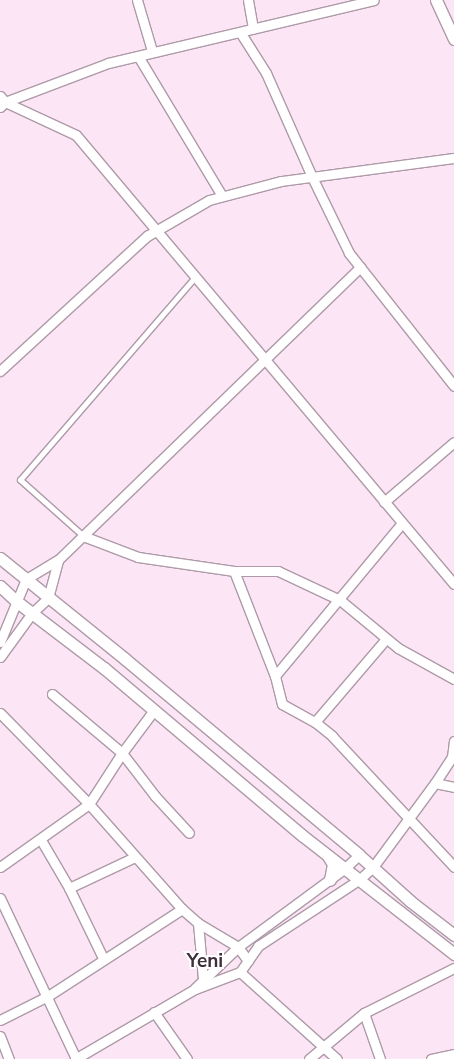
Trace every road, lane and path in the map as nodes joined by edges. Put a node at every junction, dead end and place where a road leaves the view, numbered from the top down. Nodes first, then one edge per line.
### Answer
1 (137, 0) edge
2 (248, 0) edge
3 (374, 0) edge
4 (436, 0) edge
5 (253, 29) junction
6 (240, 32) junction
7 (454, 39) edge
8 (152, 51) junction
9 (138, 56) junction
10 (2, 102) edge
11 (454, 158) edge
12 (312, 177) junction
13 (222, 196) junction
14 (158, 230) junction
15 (360, 267) junction
16 (196, 276) junction
17 (265, 360) junction
18 (0, 371) edge
19 (454, 386) edge
20 (454, 442) edge
21 (384, 502) junction
22 (402, 523) junction
23 (83, 536) junction
24 (0, 558) edge
25 (58, 560) junction
26 (234, 571) junction
27 (26, 579) junction
28 (454, 584) edge
29 (0, 586) edge
30 (48, 598) junction
31 (16, 600) junction
32 (340, 600) junction
33 (32, 613) junction
34 (386, 639) junction
35 (0, 642) edge
36 (0, 656) edge
37 (275, 676) junction
38 (454, 679) edge
39 (52, 694) dead end
40 (154, 710) junction
41 (0, 712) edge
42 (315, 722) junction
43 (454, 741) edge
44 (122, 753) junction
45 (435, 783) junction
46 (454, 787) edge
47 (89, 804) junction
48 (408, 820) junction
49 (189, 833) dead end
50 (41, 840) junction
51 (328, 855) junction
52 (359, 855) junction
53 (135, 857) junction
54 (0, 867) edge
55 (373, 867) junction
56 (454, 867) edge
57 (346, 868) junction
58 (360, 879) junction
59 (330, 880) junction
60 (69, 888) junction
61 (0, 898) edge
62 (182, 909) junction
63 (198, 923) junction
64 (454, 935) edge
65 (238, 947) junction
66 (454, 954) edge
67 (103, 958) junction
68 (248, 961) junction
69 (454, 968) edge
70 (240, 972) junction
71 (203, 979) junction
72 (194, 989) junction
73 (48, 996) junction
74 (154, 1012) junction
75 (364, 1013) junction
76 (0, 1020) edge
77 (0, 1036) edge
78 (324, 1048) junction
79 (454, 1054) edge
80 (9, 1059) edge
81 (75, 1059) edge
82 (187, 1059) edge
83 (309, 1059) edge
84 (337, 1059) edge
85 (380, 1059) edge
86 (432, 1059) edge

1 - 8 street
2 - 5 street
3 - 5 street
4 - 7 street
5 - 6 street
6 - 8 street
6 - 12 street
8 - 9 street
9 - 10 street
9 - 13 street
10 - 14 street
11 - 12 street
12 - 13 street
12 - 15 street
13 - 14 street
14 - 16 street
14 - 18 street
15 - 17 street
15 - 19 street
16 - 17 street
16 - 23 lane
17 - 21 street
17 - 23 street
20 - 21 street
21 - 22 street
22 - 28 street
22 - 32 street
23 - 25 street
23 - 26 street
24 - 27 street
25 - 27 street
25 - 30 street
26 - 32 street
26 - 37 street
27 - 30 street
27 - 31 street
29 - 31 street
30 - 33 street
30 - 52 street
31 - 33 street
31 - 35 street
32 - 34 street
32 - 37 street
33 - 36 street
33 - 40 street
34 - 38 street
34 - 42 street
37 - 42 street
39 - 44 street
40 - 44 street
40 - 51 street
41 - 47 street
42 - 48 street
43 - 45 street
44 - 47 street
44 - 49 street
45 - 46 street
45 - 48 street
47 - 50 street
47 - 53 street
48 - 55 street
48 - 56 street
50 - 54 street
50 - 60 street
51 - 57 street
51 - 59 street
52 - 55 street
52 - 57 street
53 - 60 street
53 - 62 street
55 - 58 street
55 - 64 street
57 - 58 street
57 - 59 street
58 - 66 street
58 - 68 street
59 - 65 street
60 - 67 street
61 - 73 street
62 - 63 street
62 - 67 street
63 - 65 street
63 - 71 street
65 - 68 street
65 - 71 street
67 - 73 street
68 - 70 street
69 - 75 street
70 - 72 street
70 - 78 street
71 - 72 street
72 - 74 street
73 - 76 street
73 - 81 street
74 - 81 street
74 - 82 street
75 - 78 street
75 - 85 street
77 - 80 street
78 - 83 street
78 - 84 street
79 - 86 street

